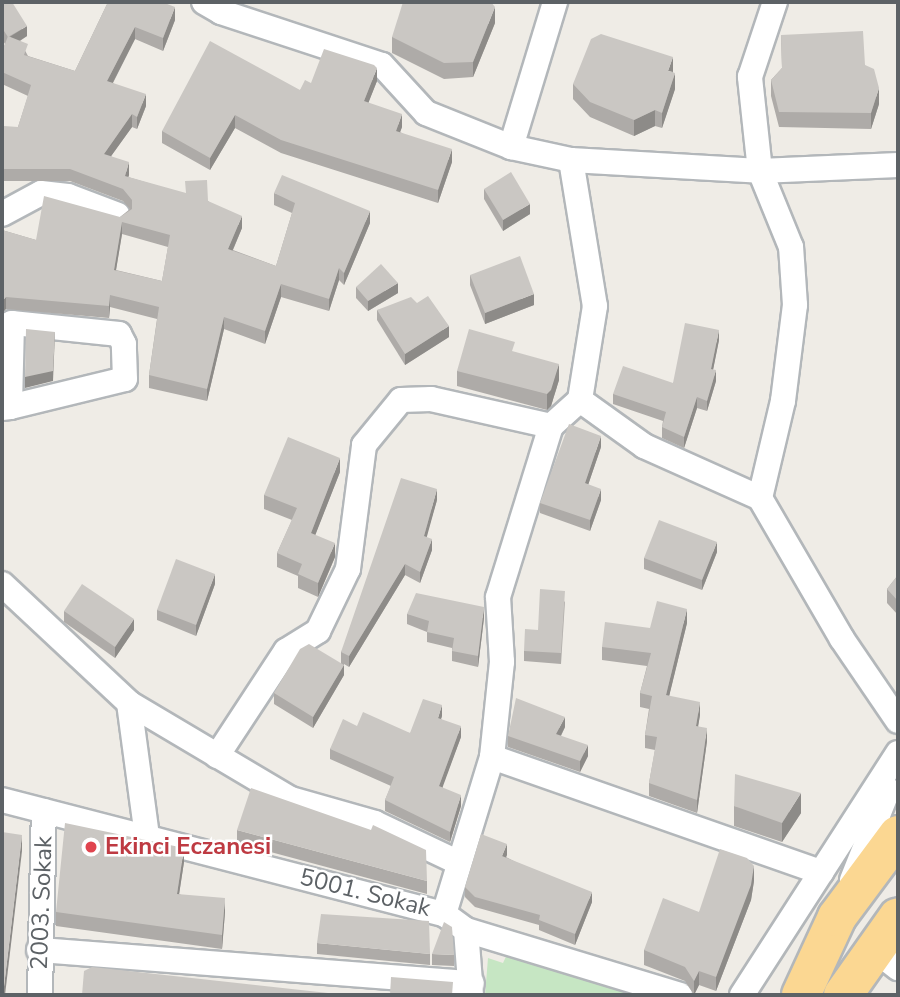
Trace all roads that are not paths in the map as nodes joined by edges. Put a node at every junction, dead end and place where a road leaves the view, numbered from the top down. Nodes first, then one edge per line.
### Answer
1 (204, 2) edge
2 (555, 2) edge
3 (775, 2) edge
4 (511, 147) junction
5 (571, 160) junction
6 (898, 165) edge
7 (760, 171) junction
8 (2, 214) edge
9 (118, 215) edge
10 (580, 400) junction
11 (6, 407) edge
12 (551, 426) junction
13 (760, 498) junction
14 (2, 584) edge
15 (129, 703) junction
16 (898, 721) edge
17 (898, 753) edge
18 (217, 756) junction
19 (492, 757) junction
20 (898, 763) edge
21 (2, 800) edge
22 (44, 811) junction
23 (898, 835) edge
24 (147, 837) junction
25 (457, 862) junction
26 (821, 873) junction
27 (444, 914) junction
28 (837, 917) junction
29 (898, 917) edge
30 (466, 930) junction
31 (39, 950) junction
32 (887, 959) edge
33 (471, 989) edge
34 (40, 995) edge
35 (680, 995) edge
36 (742, 995) edge
37 (802, 995) edge
38 (844, 995) edge

1 - 4 street
2 - 4 street
3 - 7 street
4 - 5 street
5 - 7 street
5 - 10 street
6 - 7 street
7 - 13 street
8 - 9 street
10 - 12 street
10 - 13 street
11 - 11 street
12 - 18 street
12 - 19 street
13 - 16 street
14 - 15 street
15 - 18 street
15 - 24 street
17 - 26 street
18 - 25 street
19 - 25 street
19 - 26 street
20 - 28 street
21 - 22 street, 5001. Sokak
22 - 24 street, 5001. Sokak
22 - 31 street, 2003. Sokak
23 - 28 highway
24 - 27 street, 5001. Sokak
25 - 27 street
26 - 36 street
27 - 30 street, 5001. Sokak
28 - 37 highway
29 - 32 highway
30 - 33 street
30 - 35 street, 5001. Sokak
31 - 33 street
31 - 34 street, 2003. Sokak
32 - 38 highway

